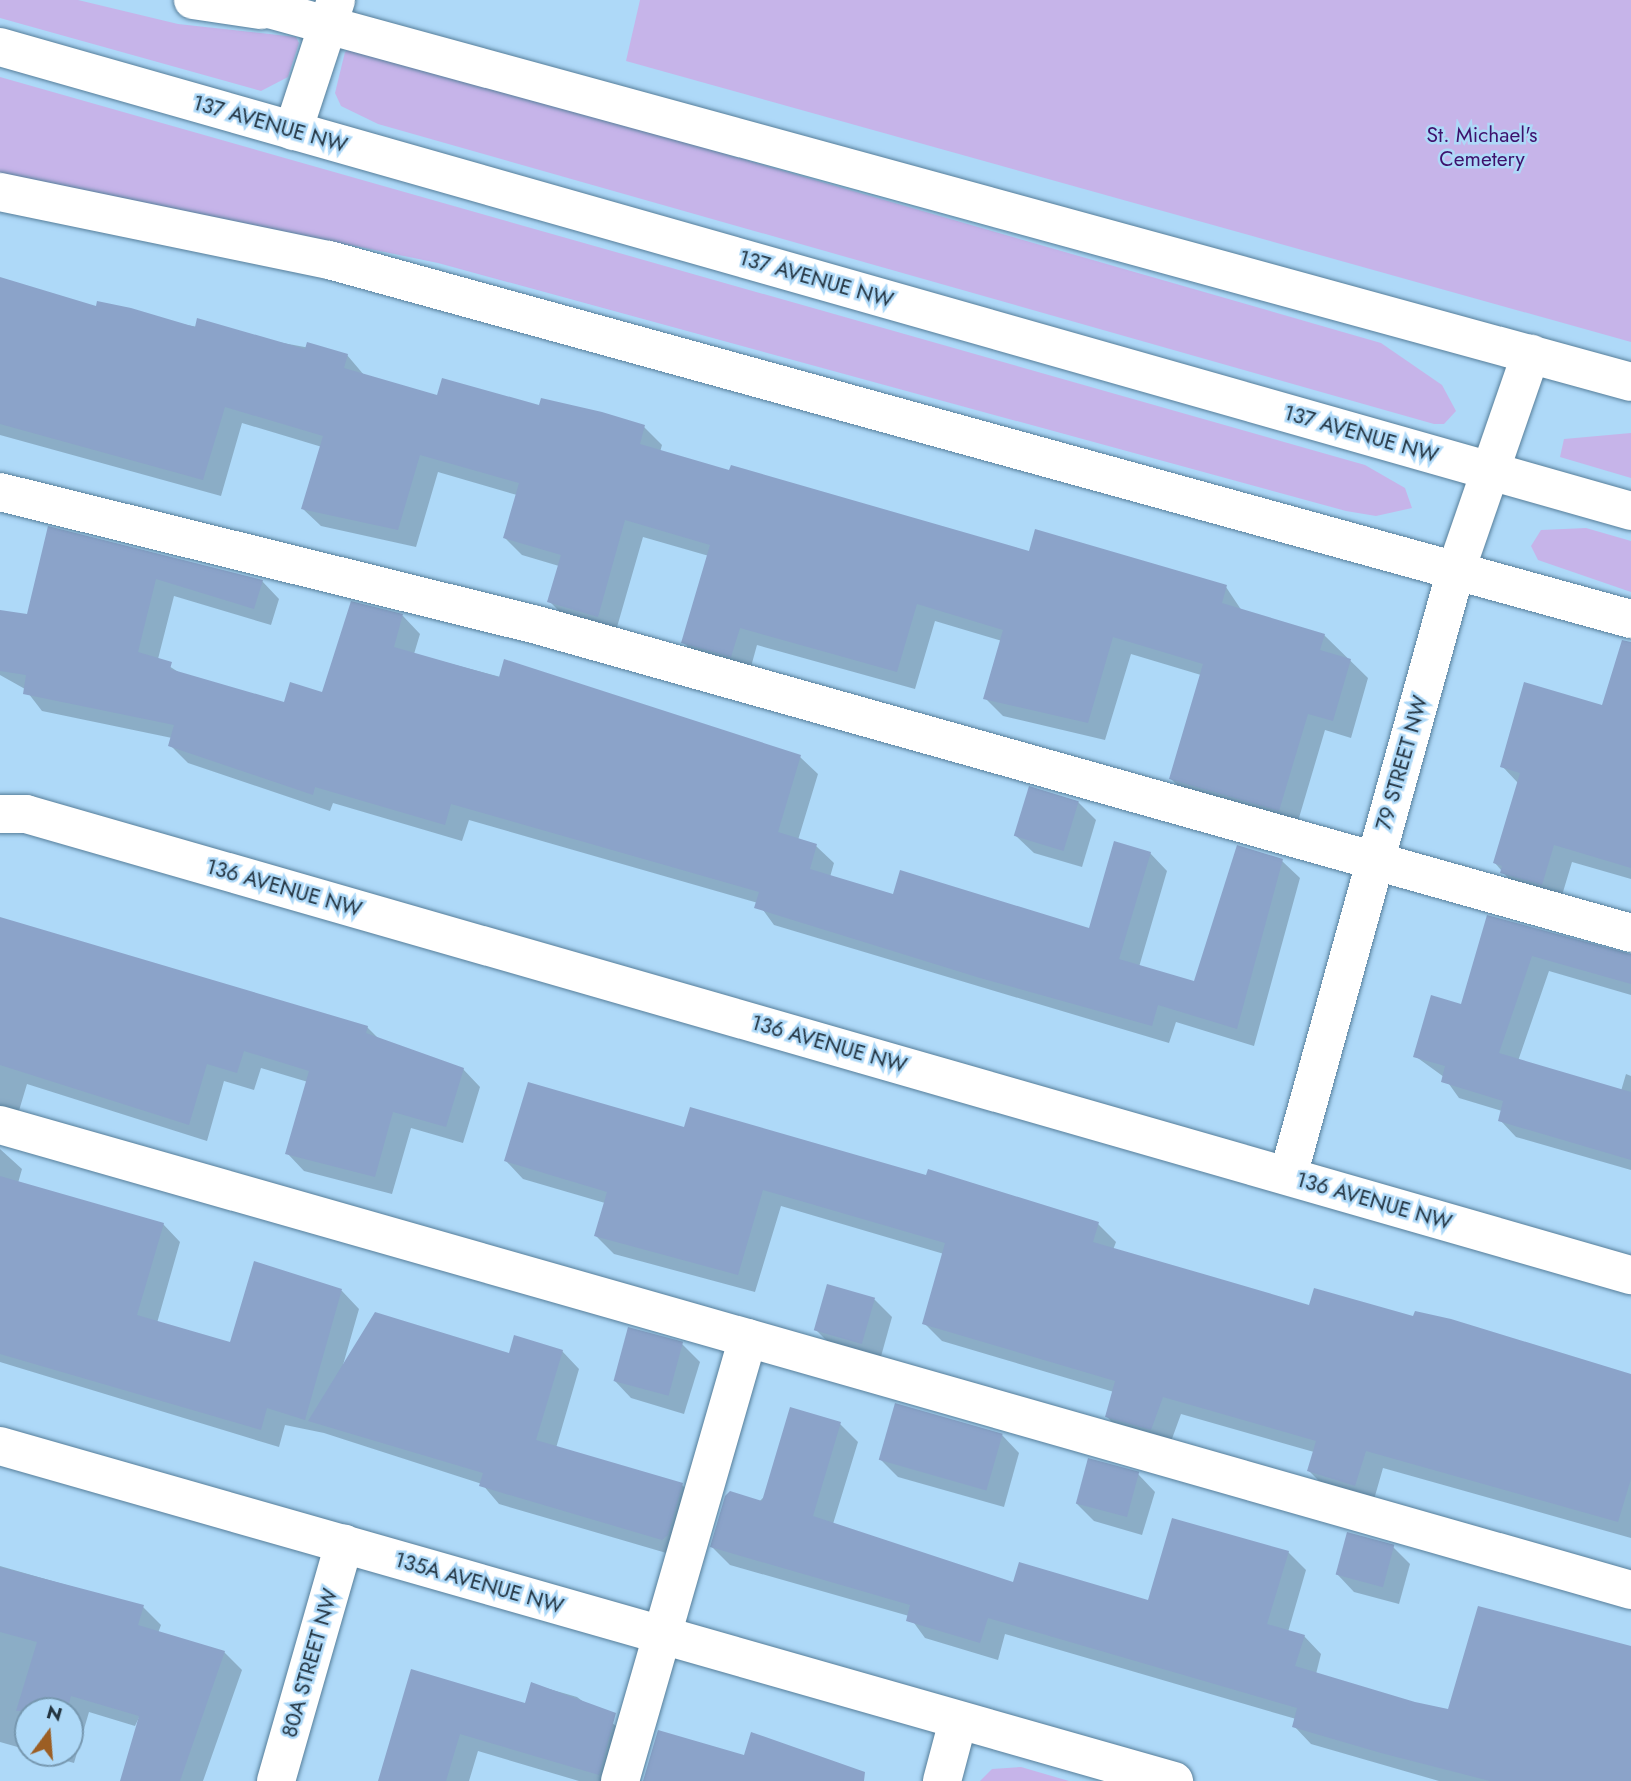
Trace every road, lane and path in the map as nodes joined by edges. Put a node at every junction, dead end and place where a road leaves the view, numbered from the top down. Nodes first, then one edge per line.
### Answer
1 (193, 0) edge
2 (236, 0) edge
3 (274, 12) junction
4 (332, 13) edge
5 (0, 47) edge
6 (293, 131) junction
7 (0, 192) edge
8 (1531, 354) junction
9 (1631, 383) edge
10 (1493, 471) junction
11 (0, 492) edge
12 (1631, 511) edge
13 (1456, 570) junction
14 (1631, 619) edge
15 (13, 814) edge
16 (1375, 860) junction
17 (1631, 933) edge
18 (0, 1125) edge
19 (1288, 1176) junction
20 (1631, 1275) edge
21 (748, 1338) junction
22 (0, 1446) edge
23 (344, 1544) junction
24 (1631, 1590) edge
25 (662, 1634) junction
26 (958, 1721) junction
27 (276, 1781) edge
28 (620, 1781) edge
29 (942, 1781) edge
30 (1174, 1781) edge

1 - 3 street
2 - 3 street
3 - 4 street
4 - 6 street
4 - 8 street
5 - 6 street, 137 AVENUE NW
6 - 10 street, 137 AVENUE NW
7 - 13 street
8 - 9 street
8 - 10 street, 79 STREET NW
10 - 12 street, 137 AVENUE NW
10 - 13 street, 79 STREET NW
11 - 16 street
13 - 14 street
13 - 16 street, 79 STREET NW
15 - 19 street, 136 AVENUE NW
16 - 17 street
16 - 19 street, 79 STREET NW
18 - 21 street
19 - 20 street, 136 AVENUE NW
21 - 24 street
21 - 25 street
22 - 23 street, 135A AVENUE NW
23 - 25 street, 135A AVENUE NW
23 - 27 street, 80A STREET NW
25 - 26 street, 135A AVENUE NW
25 - 28 street
26 - 29 street
26 - 30 street, 135A AVENUE NW

